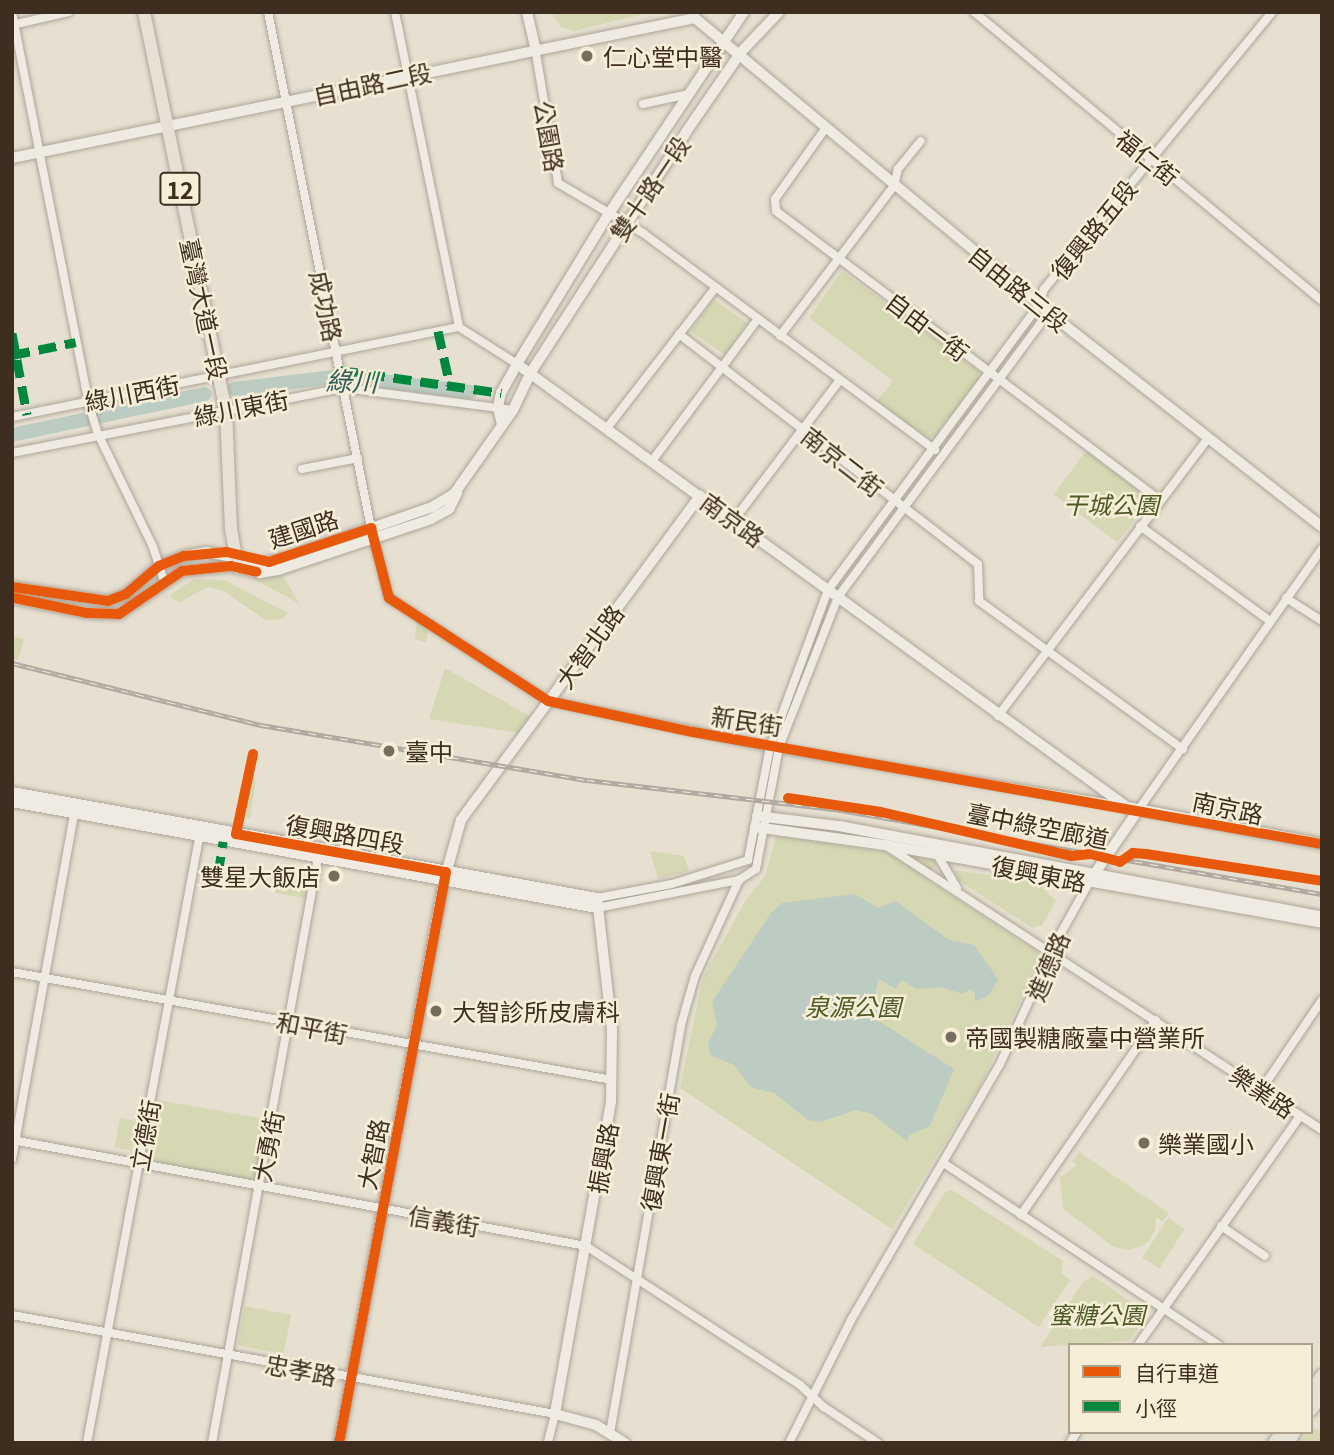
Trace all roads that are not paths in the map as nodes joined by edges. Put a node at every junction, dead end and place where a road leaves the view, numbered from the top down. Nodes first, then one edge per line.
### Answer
1 (12, 12) edge
2 (69, 12) edge
3 (144, 12) edge
4 (268, 12) edge
5 (395, 12) edge
6 (527, 12) edge
7 (744, 12) edge
8 (779, 12) edge
9 (974, 12) edge
10 (1272, 12) edge
11 (13, 25) edge
12 (725, 40) junction
13 (535, 48) junction
14 (741, 52) junction
15 (408, 75) junction
16 (689, 94) junction
17 (286, 101) junction
18 (643, 104) dead end
19 (167, 125) junction
20 (825, 129) junction
21 (921, 141) dead end
22 (41, 153) junction
23 (12, 158) edge
24 (1150, 160) junction
25 (894, 186) junction
26 (608, 215) junction
27 (623, 225) junction
28 (838, 259) junction
29 (716, 287) junction
30 (1322, 301) edge
31 (1044, 309) junction
32 (758, 319) junction
33 (459, 327) junction
34 (679, 334) junction
35 (780, 336) junction
36 (337, 352) junction
37 (517, 364) junction
38 (722, 367) junction
39 (531, 372) junction
40 (990, 372) junction
41 (220, 379) junction
42 (998, 379) junction
43 (839, 381) junction
44 (344, 388) junction
45 (89, 403) junction
46 (225, 407) junction
47 (498, 407) junction
48 (513, 411) junction
49 (12, 418) edge
50 (502, 425) junction
51 (607, 428) junction
52 (96, 430) junction
53 (802, 430) junction
54 (1208, 438) junction
55 (933, 449) junction
56 (12, 453) edge
57 (942, 456) junction
58 (358, 458) junction
59 (652, 461) junction
60 (302, 469) dead end
61 (700, 496) junction
62 (894, 500) junction
63 (1160, 500) junction
64 (903, 507) junction
65 (734, 520) junction
66 (1140, 526) junction
67 (1322, 527) edge
68 (372, 532) junction
69 (1322, 549) edge
70 (234, 554) junction
71 (159, 566) junction
72 (238, 567) junction
73 (164, 581) junction
74 (12, 587) edge
75 (828, 590) junction
76 (838, 597) junction
77 (12, 598) edge
78 (389, 598) joint
79 (1286, 598) junction
80 (1270, 621) junction
81 (1322, 621) edge
82 (1046, 650) junction
83 (548, 701) junction
84 (998, 716) junction
85 (774, 747) junction
86 (1183, 749) junction
87 (12, 792) edge
88 (12, 802) edge
89 (1127, 807) junction
90 (75, 808) junction
91 (1139, 809) junction
92 (762, 822) junction
93 (200, 832) junction
94 (929, 843) junction
95 (1322, 844) edge
96 (885, 845) junction
97 (319, 854) junction
98 (936, 854) junction
99 (445, 877) junction
100 (1091, 879) junction
101 (738, 880) junction
102 (959, 890) junction
103 (597, 903) junction
104 (1322, 916) edge
105 (1322, 923) edge
106 (1054, 953) junction
107 (12, 972) edge
108 (46, 978) junction
109 (168, 999) junction
110 (1322, 1000) edge
111 (1156, 1020) junction
112 (290, 1023) junction
113 (412, 1044) junction
114 (612, 1080) junction
115 (1261, 1090) junction
116 (1300, 1116) junction
117 (1322, 1130) edge
118 (14, 1140) edge
119 (12, 1159) edge
120 (139, 1164) junction
121 (945, 1164) junction
122 (260, 1186) junction
123 (383, 1210) junction
124 (1021, 1215) junction
125 (1221, 1226) junction
126 (586, 1247) junction
127 (1265, 1256) dead end
128 (637, 1278) junction
129 (1163, 1308) junction
130 (12, 1315) edge
131 (106, 1334) junction
132 (1139, 1343) edge
133 (1214, 1343) edge
134 (228, 1355) junction
135 (351, 1378) junction
136 (1322, 1395) edge
137 (811, 1396) junction
138 (1314, 1410) edge
139 (555, 1414) junction
140 (610, 1433) junction
141 (87, 1443) edge
142 (212, 1443) edge
143 (340, 1443) edge
144 (548, 1443) edge
145 (625, 1443) edge
146 (789, 1443) edge
147 (878, 1443) edge

1 - 11 street
2 - 11 street
3 - 19 main road, 臺灣大道一段 / 12
4 - 17 street, 成功路
5 - 15 street
6 - 13 street, 公園路
7 - 12 street, 雙十路一段
8 - 14 street, 雙十路一段
9 - 24 street, 福仁街
10 - 24 street, 復興路五段
11 - 22 street
12 - 13 street, 自由路二段
12 - 14 street, 自由路三段
12 - 16 street, 雙十路一段
13 - 15 street, 自由路二段
13 - 26 street, 公園路
14 - 20 street, 自由路三段
14 - 27 street, 雙十路一段
15 - 17 street, 自由路二段
15 - 33 street
16 - 18 street
16 - 26 street, 雙十路一段
17 - 19 street, 自由路二段
17 - 36 street, 成功路
19 - 22 street, 自由路二段
19 - 41 main road, 臺灣大道一段 / 12
20 - 25 street, 自由路三段
20 - 28 street, 自由一街
21 - 25 street
22 - 23 street, 自由路二段
22 - 45 street
24 - 30 street, 福仁街
24 - 31 street, 復興路五段
25 - 28 street
25 - 31 street, 自由路三段
26 - 27 street, 公園路
26 - 37 street, 雙十路一段
27 - 29 street, 公園路
27 - 39 street, 雙十路一段
28 - 35 street
28 - 40 street, 自由一街
29 - 32 street, 公園路
29 - 34 street
31 - 40 street, 復興路五段
31 - 42 street, 復興路五段
31 - 54 street, 自由路三段
32 - 35 street, 公園路
32 - 38 street
33 - 36 street, 綠川西街
33 - 37 street
34 - 38 street, 南京二街
34 - 51 street
35 - 43 street, 公園路
36 - 41 street, 綠川西街
36 - 44 street, 成功路
37 - 39 street, 南京路
37 - 47 street
38 - 53 street, 南京二街
38 - 59 street
39 - 48 street, 建國路
39 - 51 street, 南京路
40 - 42 street, 自由一街
40 - 55 street, 復興路五段
41 - 45 street, 綠川西街
41 - 46 main road, 臺灣大道一段 / 12
42 - 57 street, 復興路五段
42 - 63 street, 自由一街
43 - 53 street
43 - 55 street, 公園路
44 - 46 street, 綠川東街
44 - 47 street, 綠川東街
44 - 58 street, 成功路
45 - 49 street, 綠川西街
45 - 52 street
46 - 52 street, 綠川東街
46 - 70 main road, 臺灣大道一段 / 12
47 - 48 street, 綠川東街
47 - 50 street
48 - 50 street, 建國路
50 - 68 street, 建國路
51 - 59 street, 南京路
52 - 56 street, 綠川東街
52 - 71 street
53 - 62 street, 南京二街
53 - 65 street
54 - 63 street
54 - 67 street, 自由路三段
55 - 57 street, 公園路
55 - 62 street, 復興路五段
57 - 64 street, 復興路五段
58 - 60 street
58 - 68 street, 成功路
59 - 61 street, 南京路
61 - 65 street, 南京路
61 - 83 street, 大智北路
62 - 64 street, 南京二街
62 - 75 street, 復興路五段
63 - 66 street
64 - 76 street, 復興路五段
64 - 82 street, 南京二街
65 - 75 street, 南京路
66 - 80 street
66 - 82 street
68 - 70 street, 建國路
68 - 72 street, 建國路
68 - 78 street, 成功路
69 - 79 street, 進德路
70 - 71 street, 建國路
70 - 72 main road, 臺灣大道一段 / 12
71 - 73 street
71 - 74 street, 建國路
72 - 73 street, 建國路
73 - 77 street, 建國路
75 - 76 street, 南京路
75 - 85 street, 復興路四段
76 - 84 street, 南京路
76 - 85 street, 復興路四段
78 - 83 street, 新民街
79 - 80 street, 進德路
79 - 81 street
80 - 86 street, 進德路
82 - 84 street
82 - 86 street
83 - 85 street, 新民街
83 - 99 street, 大智北路
84 - 89 street, 南京路
85 - 89 street, 新民街
85 - 92 street, 復興路四段
86 - 91 street, 進德路
87 - 90 street, 復興路四段
88 - 90 street, 復興路四段
89 - 91 street, 南京路
90 - 93 street, 復興路四段
90 - 108 street
91 - 95 street, 南京路
91 - 100 street, 進德路
92 - 94 street, 復興東路
92 - 96 street, 復興東路
92 - 101 street, 復興路四段
92 - 103 street, 復興路四段
93 - 97 street, 復興路四段
93 - 109 street, 立德街
94 - 98 street, 樂業路
94 - 100 street, 復興東路
96 - 98 street, 復興東路
96 - 102 street, 樂業路
97 - 99 street, 復興路四段
97 - 112 street, 大勇街
98 - 100 street, 復興東路
98 - 102 street, 樂業路
99 - 103 street, 復興路四段
99 - 113 street, 大智路
100 - 104 street, 復興東路
100 - 105 street, 復興東路
100 - 106 street, 進德路
101 - 103 street, 復興路四段
101 - 128 street, 復興東一街
102 - 106 street, 樂業路
103 - 114 street, 振興路
106 - 111 street, 樂業路
106 - 121 street, 進德路
107 - 108 street, 和平街
108 - 109 street, 和平街
108 - 118 street
109 - 112 street, 和平街
109 - 120 street, 立德街
110 - 115 street
111 - 115 street, 樂業路
111 - 124 street
112 - 113 street, 和平街
112 - 122 street, 大勇街
113 - 114 street, 和平街
113 - 123 street, 大智路
114 - 126 street, 振興路
115 - 116 street, 樂業路
116 - 117 street, 樂業路
116 - 125 street
118 - 119 street
118 - 120 street, 信義街
120 - 122 street, 信義街
120 - 131 street, 立德街
121 - 124 street
121 - 137 street, 進德路
122 - 123 street, 信義街
122 - 134 street, 大勇街
123 - 126 street, 信義街
123 - 135 street, 大智路
124 - 129 street
125 - 127 street
125 - 129 street
126 - 128 street
126 - 139 street, 振興路
128 - 137 street
128 - 140 street, 復興東一街
129 - 132 street
129 - 133 street
130 - 131 street, 忠孝路
131 - 134 street, 忠孝路
131 - 141 street, 立德街
134 - 135 street, 忠孝路
134 - 142 street, 大勇街
135 - 139 street, 忠孝路
135 - 143 street, 大智路
136 - 138 main road
137 - 146 street, 進德路
137 - 147 street
139 - 140 street, 忠孝路
139 - 144 street
140 - 145 street, 忠孝路

